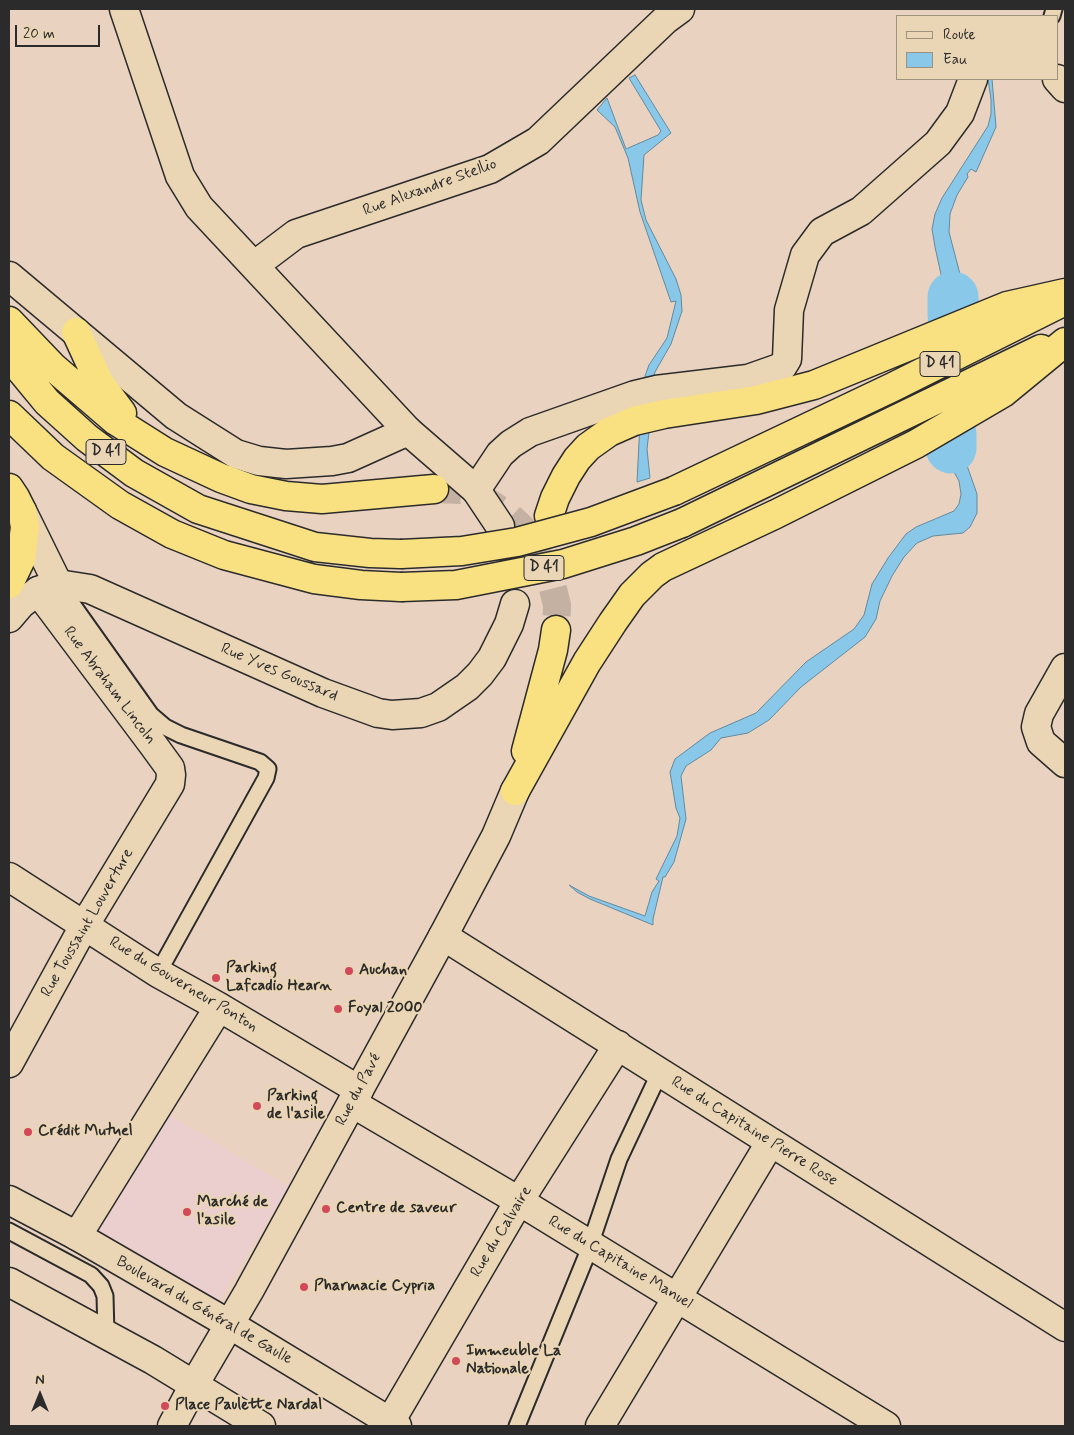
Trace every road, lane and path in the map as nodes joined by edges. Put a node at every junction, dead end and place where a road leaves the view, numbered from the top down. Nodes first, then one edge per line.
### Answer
1 (124, 9) edge
2 (680, 9) edge
3 (973, 80) edge
4 (254, 265) junction
5 (9, 276) edge
6 (1065, 293) edge
7 (1065, 302) edge
8 (9, 322) edge
9 (76, 332) junction
10 (1065, 337) edge
11 (1065, 342) edge
12 (9, 356) edge
13 (647, 405) junction
14 (9, 415) edge
15 (408, 431) junction
16 (144, 439) junction
17 (434, 489) tunnel mouth
18 (476, 490) junction
19 (15, 500) edge
20 (549, 516) dead end
21 (500, 526) dead end
22 (11, 569) edge
23 (48, 587) junction
24 (515, 604) dead end
25 (9, 618) edge
26 (556, 630) tunnel mouth
27 (1065, 668) edge
28 (1065, 763) edge
29 (170, 784) joint
30 (515, 791) junction
31 (9, 877) edge
32 (84, 926) junction
33 (443, 936) junction
34 (158, 973) junction
35 (219, 1007) junction
36 (618, 1045) junction
37 (9, 1063) edge
38 (660, 1072) junction
39 (355, 1097) junction
40 (770, 1143) junction
41 (9, 1200) edge
42 (519, 1201) junction
43 (9, 1231) edge
44 (77, 1236) junction
45 (590, 1244) junction
46 (9, 1282) edge
47 (679, 1298) junction
48 (229, 1324) junction
49 (1065, 1327) edge
50 (106, 1334) junction
51 (194, 1385) junction
52 (393, 1424) edge
53 (172, 1426) edge
54 (261, 1426) edge
55 (517, 1426) edge
56 (600, 1426) edge
57 (886, 1426) edge

1 - 4 street
2 - 4 street, Rue Alexandre Stellio
3 - 13 street
4 - 15 street
5 - 9 street
6 - 13 highway
7 - 12 highway, D 41, bridge
8 - 16 highway
9 - 15 street
9 - 16 highway
10 - 14 highway, D 41, bridge
11 - 30 highway
13 - 18 street
13 - 20 highway
15 - 18 street
16 - 17 highway
18 - 21 street
19 - 22 highway
19 - 23 street, Rue Abraham Lincoln
23 - 24 street, Rue Yves Goussard
23 - 25 street
23 - 29 street, Rue Abraham Lincoln
23 - 34 lane
26 - 30 highway
27 - 28 street
29 - 32 street, Rue Toussaint Louverture
30 - 33 street, Rue du Pavé
31 - 32 street, Rue du Gouverneur Ponton
32 - 34 street, Rue du Gouverneur Ponton
32 - 37 street, Rue Toussaint Louverture
33 - 36 street, Rue du Capitaine Pierre Rose
33 - 39 street, Rue du Pavé
34 - 35 street, Rue du Gouverneur Ponton
35 - 39 street, Rue du Gouverneur Ponton
35 - 44 street
36 - 38 street, Rue du Capitaine Pierre Rose
36 - 42 street, Rue du Calvaire
38 - 40 street, Rue du Capitaine Pierre Rose
38 - 45 lane
39 - 42 street, Rue du Capitaine Manuel
39 - 48 street, Rue du Pavé
40 - 47 street
40 - 49 street, Rue du Capitaine Pierre Rose
41 - 44 street, Boulevard du Général de Gaulle
42 - 45 street, Rue du Capitaine Manuel
42 - 52 street, Rue du Calvaire
43 - 50 lane
44 - 48 street, Boulevard du Général de Gaulle
45 - 47 street, Rue du Capitaine Manuel
45 - 55 lane
46 - 50 street
47 - 56 street
47 - 57 street, Rue du Capitaine Manuel
48 - 51 street, Rue du Pavé
48 - 52 street, Boulevard du Général de Gaulle
50 - 51 street
51 - 53 street, Rue du Pavé
51 - 54 street

